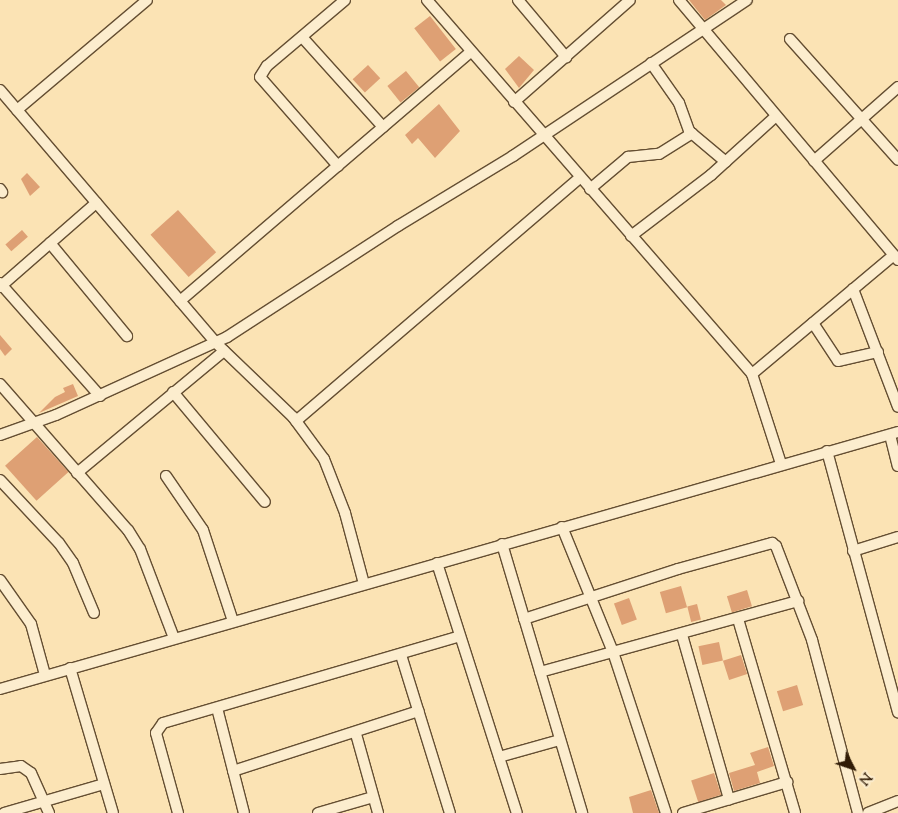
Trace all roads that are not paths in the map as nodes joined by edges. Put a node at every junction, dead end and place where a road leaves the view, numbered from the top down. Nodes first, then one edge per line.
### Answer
1 (345, 0) edge
2 (427, 0) edge
3 (518, 0) edge
4 (630, 0) edge
5 (679, 0) edge
6 (747, 0) edge
7 (145, 1) edge
8 (703, 29) junction
9 (302, 37) junction
10 (790, 39) dead end
11 (471, 52) junction
12 (566, 57) junction
13 (651, 63) junction
14 (898, 87) edge
15 (0, 90) edge
16 (514, 102) junction
17 (18, 110) junction
18 (776, 116) junction
19 (860, 120) junction
20 (384, 127) junction
21 (692, 133) junction
22 (543, 136) junction
23 (898, 160) edge
24 (814, 161) junction
25 (726, 162) junction
26 (338, 166) junction
27 (580, 178) junction
28 (590, 189) junction
29 (96, 203) junction
30 (631, 236) junction
31 (50, 243) junction
32 (896, 257) edge
33 (1, 285) edge
34 (853, 289) junction
35 (180, 301) junction
36 (813, 323) junction
37 (127, 336) dead end
38 (216, 343) junction
39 (224, 351) junction
40 (878, 352) junction
41 (752, 374) junction
42 (0, 384) edge
43 (173, 392) junction
44 (100, 396) junction
45 (898, 407) edge
46 (296, 420) junction
47 (34, 424) junction
48 (894, 433) edge
49 (0, 435) edge
50 (827, 451) junction
51 (781, 464) junction
52 (898, 466) edge
53 (77, 473) junction
54 (166, 476) dead end
55 (0, 480) edge
56 (265, 502) dead end
57 (562, 527) junction
58 (898, 537) edge
59 (502, 544) junction
60 (853, 551) junction
61 (436, 563) junction
62 (0, 580) edge
63 (364, 584) junction
64 (591, 599) junction
65 (798, 601) junction
66 (94, 613) dead end
67 (524, 619) junction
68 (738, 619) junction
69 (233, 621) junction
70 (682, 635) junction
71 (460, 636) junction
72 (174, 638) junction
73 (613, 652) junction
74 (401, 655) junction
75 (70, 668) junction
76 (540, 672) junction
77 (898, 674) edge
78 (45, 676) junction
79 (888, 677) junction
80 (0, 689) edge
81 (217, 708) junction
82 (419, 712) junction
83 (898, 713) edge
84 (356, 734) junction
85 (560, 740) junction
86 (499, 757) junction
87 (0, 769) edge
88 (233, 771) junction
89 (787, 782) junction
90 (104, 784) junction
91 (373, 797) junction
92 (45, 799) junction
93 (729, 799) junction
94 (898, 802) edge
95 (4, 813) edge
96 (49, 813) edge
97 (113, 813) edge
98 (178, 813) edge
99 (244, 813) edge
100 (318, 813) edge
101 (378, 813) edge
102 (450, 813) edge
103 (517, 813) edge
104 (582, 813) edge
105 (666, 813) edge
106 (683, 813) edge
107 (795, 813) edge
108 (858, 813) edge
109 (868, 813) edge

1 - 9 street
2 - 11 street
3 - 12 street
4 - 12 street
5 - 8 street
6 - 8 street
7 - 17 street
8 - 13 street
8 - 18 street
9 - 20 street
9 - 26 street
10 - 19 street
11 - 16 street
11 - 20 street
12 - 16 street
13 - 21 street
13 - 22 street
14 - 19 street
15 - 17 street
16 - 22 street
17 - 29 street
18 - 24 street
18 - 25 street
19 - 23 street
19 - 24 street
20 - 26 street
21 - 25 street
21 - 28 street
22 - 27 street
22 - 38 street
24 - 32 street
25 - 30 street
26 - 35 street
27 - 28 street
27 - 46 street
28 - 30 street
29 - 31 street
29 - 35 street
30 - 41 street
31 - 33 street
31 - 37 street
32 - 34 street
33 - 44 street
34 - 36 street
34 - 40 street
35 - 38 street
36 - 40 street
36 - 41 street
38 - 39 street
38 - 44 street
39 - 43 street
39 - 46 street
40 - 45 street
41 - 51 street
42 - 47 street
43 - 53 street
43 - 56 street
44 - 47 street
46 - 63 street
47 - 49 street
47 - 53 street
48 - 50 street
48 - 52 street
50 - 51 street
50 - 60 street
51 - 57 street
53 - 72 street
54 - 69 street
55 - 66 street
57 - 59 street
57 - 64 street
58 - 60 street
59 - 61 street
59 - 67 street
60 - 79 street
61 - 63 street
61 - 71 street
62 - 78 street
63 - 69 street
64 - 65 street
64 - 67 street
64 - 73 street
65 - 68 street
65 - 108 street
67 - 76 street
68 - 70 street
68 - 89 street
69 - 72 street
70 - 73 street
70 - 93 street
71 - 74 street
71 - 86 street
72 - 75 street
73 - 76 street
73 - 105 street
74 - 81 street
74 - 82 street
75 - 78 street
75 - 90 street
76 - 85 street
77 - 79 street
78 - 80 street
79 - 83 street
81 - 88 street
81 - 98 street
82 - 84 street
82 - 102 street
84 - 88 street
84 - 91 street
85 - 86 street
85 - 104 street
86 - 103 street
87 - 92 street
88 - 99 street
89 - 93 street
89 - 107 street
90 - 92 street
90 - 97 street
91 - 100 street
91 - 101 street
92 - 95 street
92 - 96 street
93 - 106 street
94 - 109 street

